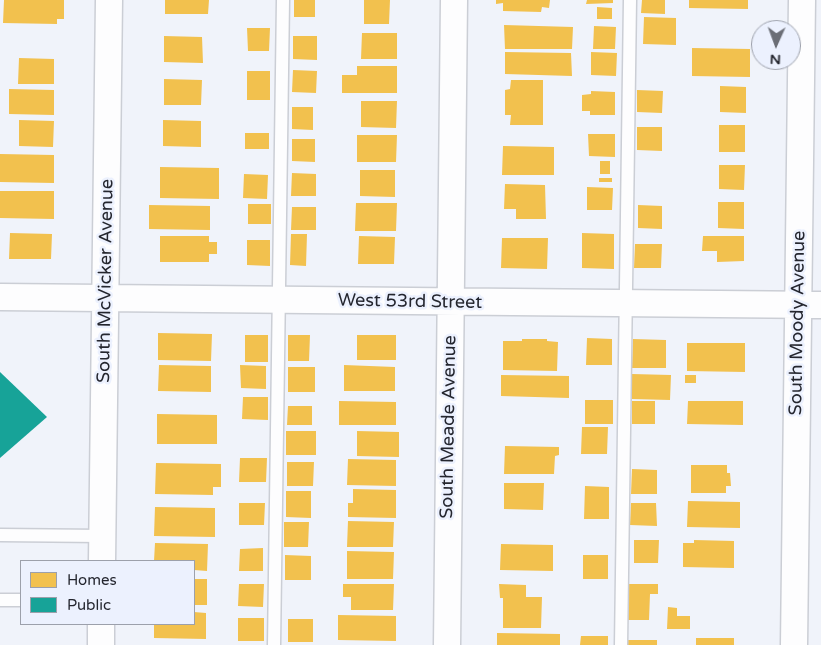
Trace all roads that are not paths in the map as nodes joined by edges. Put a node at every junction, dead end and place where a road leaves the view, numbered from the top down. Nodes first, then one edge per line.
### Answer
1 (109, 0) edge
2 (283, 0) edge
3 (454, 0) edge
4 (630, 0) edge
5 (802, 0) edge
6 (0, 297) edge
7 (106, 297) junction
8 (279, 300) junction
9 (450, 302) junction
10 (626, 304) junction
11 (810, 305) edge
12 (0, 535) edge
13 (102, 548) edge
14 (0, 600) edge
15 (20, 600) edge
16 (101, 625) edge
17 (101, 645) edge
18 (274, 645) edge
19 (447, 645) edge
20 (621, 645) edge
21 (794, 645) edge

1 - 7 street, South McVicker Avenue
2 - 8 lane
3 - 9 street, South Meade Avenue
4 - 10 lane
5 - 11 street, South Moody Avenue
6 - 7 street, West 53rd Street
7 - 8 street, West 53rd Street
7 - 13 street, South McVicker Avenue
8 - 9 street, West 53rd Street
8 - 18 lane
9 - 10 street, West 53rd Street
9 - 19 street, South Meade Avenue
10 - 11 street, West 53rd Street
10 - 20 lane
11 - 21 street, South Moody Avenue
12 - 13 lane
14 - 15 lane
16 - 17 street

